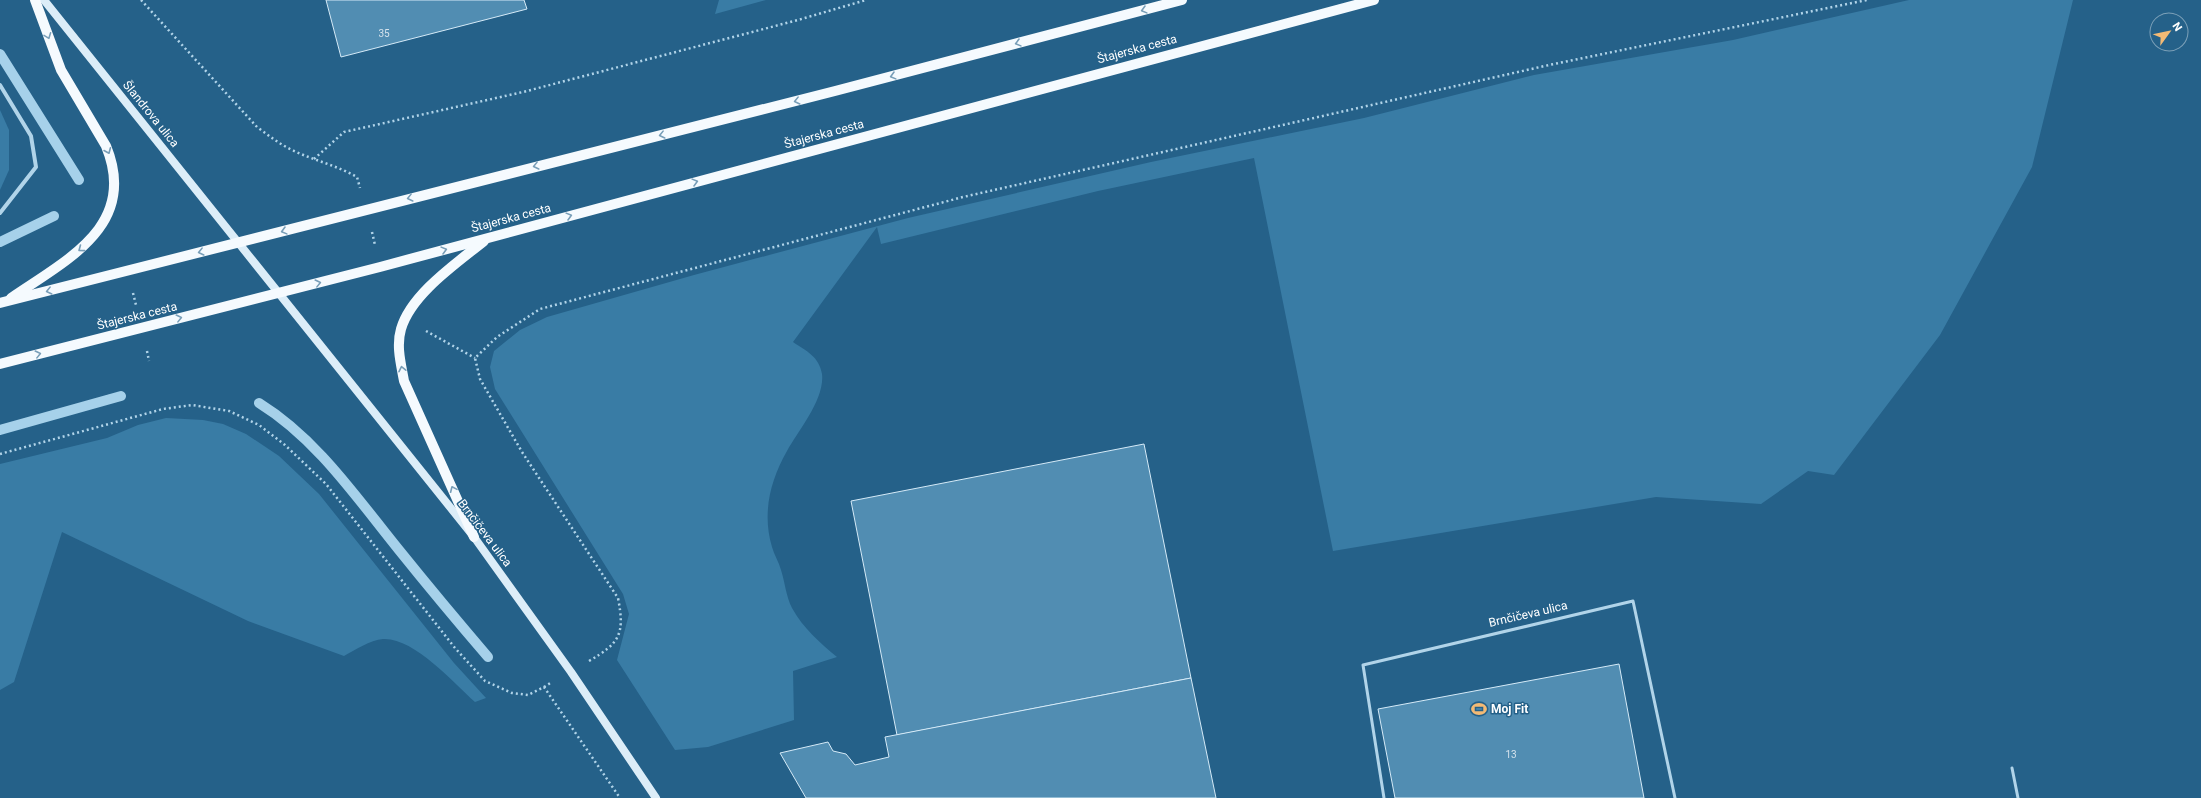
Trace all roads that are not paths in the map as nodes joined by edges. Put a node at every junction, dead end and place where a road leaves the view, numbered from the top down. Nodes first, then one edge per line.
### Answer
1 (35, 0) edge
2 (44, 0) edge
3 (1182, 0) edge
4 (1374, 0) edge
5 (0, 85) edge
6 (0, 213) edge
7 (486, 238) junction
8 (239, 243) junction
9 (280, 292) junction
10 (2, 303) edge
11 (0, 364) edge
12 (474, 537) junction
13 (2012, 768) dead end
14 (656, 798) edge
15 (1384, 798) edge
16 (1675, 798) edge
17 (2018, 798) edge

1 -> 10 main road
2 - 8 street, Šlandrova ulica
3 -> 8 main road
7 -> 4 main road, Štajerska cesta
5 - 6 street
9 -> 7 main road, Štajerska cesta
12 -> 7 main road
8 - 9 street
8 -> 10 main road
11 -> 9 main road, Štajerska cesta
9 - 12 street, Brnčičeva ulica
12 - 14 street, Brnčičeva ulica
13 - 17 lane
15 - 16 lane, Brnčičeva ulica

